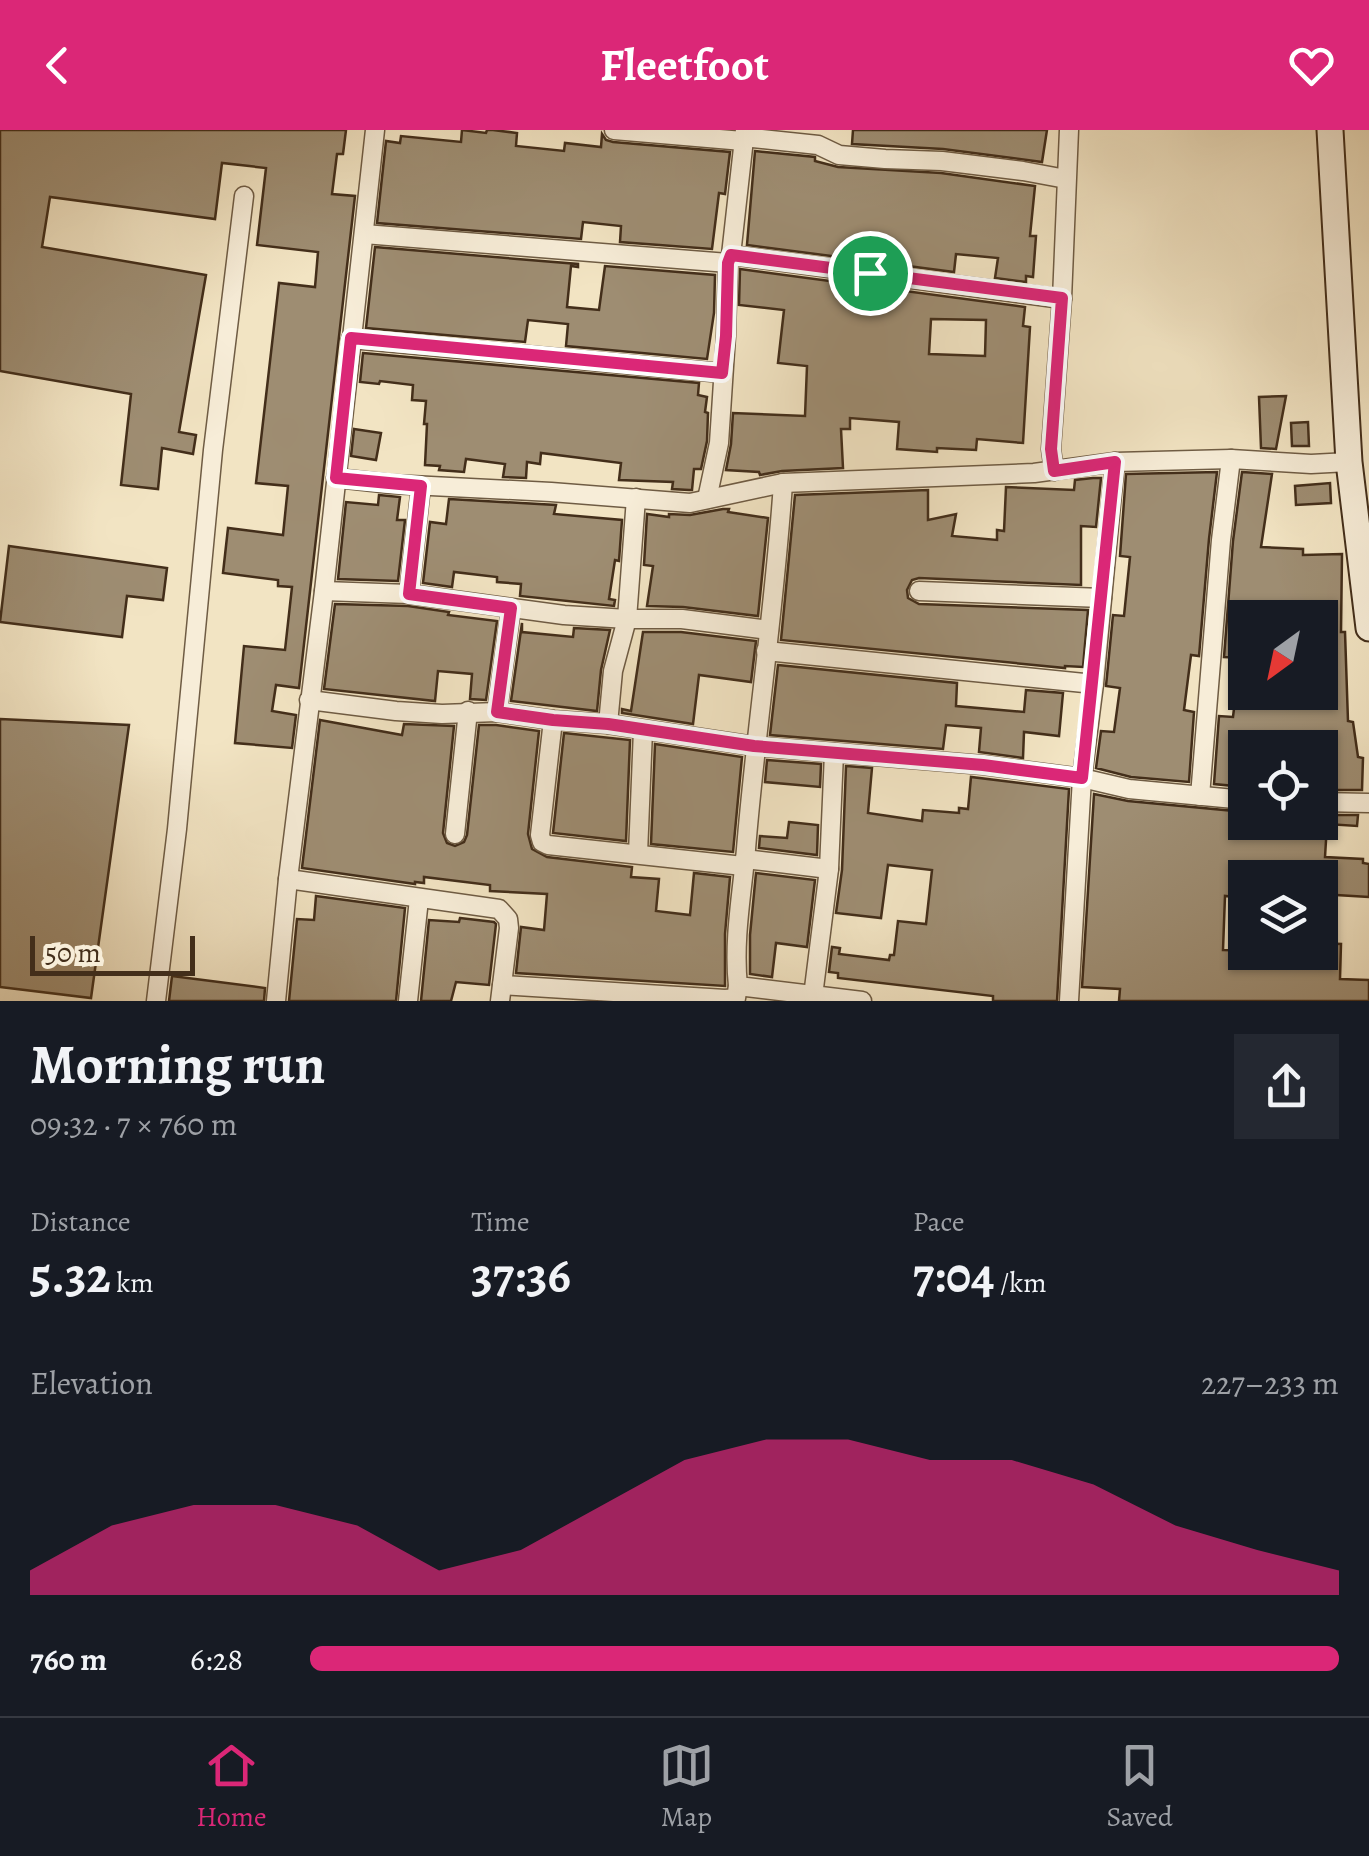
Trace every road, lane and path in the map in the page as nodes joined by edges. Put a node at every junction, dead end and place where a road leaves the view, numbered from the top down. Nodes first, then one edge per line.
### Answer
1 (375, 130) edge
2 (614, 130) edge
3 (1069, 130) edge
4 (1330, 130) edge
5 (744, 136) edge
6 (1066, 180) junction
7 (244, 196) dead end
8 (364, 234) junction
9 (729, 259) junction
10 (1062, 298) junction
11 (351, 338) junction
12 (722, 373) junction
13 (1231, 458) junction
14 (1115, 462) junction
15 (1349, 462) junction
16 (1054, 471) junction
17 (336, 478) junction
18 (783, 484) junction
19 (421, 486) junction
20 (636, 498) junction
21 (707, 498) junction
22 (324, 591) junction
23 (919, 592) dead end
24 (409, 594) junction
25 (1102, 598) junction
26 (511, 608) junction
27 (626, 619) junction
28 (1369, 628) edge
29 (769, 630) junction
30 (766, 651) junction
31 (1094, 684) junction
32 (309, 700) junction
33 (468, 711) junction
34 (497, 712) junction
35 (553, 720) junction
36 (608, 724) junction
37 (642, 730) junction
38 (754, 746) junction
39 (834, 753) junction
40 (1082, 778) junction
41 (1200, 796) junction
42 (1228, 798) edge
43 (1338, 803) edge
44 (1369, 804) edge
45 (455, 834) dead end
46 (638, 854) junction
47 (744, 863) junction
48 (829, 869) junction
49 (288, 879) junction
50 (419, 899) junction
51 (738, 986) junction
52 (501, 993) edge
53 (812, 996) junction
54 (604, 997) edge
55 (156, 1001) edge
56 (276, 1001) edge
57 (408, 1001) edge
58 (862, 1001) edge
59 (1069, 1001) edge

1 - 8 street
2 - 5 street
3 - 6 street
4 - 15 street
5 - 6 street
5 - 9 street
6 - 10 street
7 - 55 street
8 - 9 street
8 - 11 street
9 - 10 street
9 - 12 street
10 - 16 street
11 - 12 street
11 - 17 street
12 - 21 street
13 - 14 street
13 - 15 street
13 - 41 street
14 - 16 street
14 - 25 street
15 - 28 street
16 - 18 street
17 - 19 street
17 - 22 street
18 - 21 street
18 - 29 street
19 - 20 street
19 - 24 street
20 - 21 street
20 - 27 street
22 - 24 street
22 - 32 street
23 - 25 street
24 - 26 street
25 - 31 street
26 - 27 street
26 - 34 street
27 - 29 street
27 - 36 street
29 - 30 street
30 - 31 street
30 - 38 street
31 - 40 street
32 - 33 street
32 - 49 street
33 - 34 street
33 - 45 street
34 - 35 street
35 - 36 street
35 - 46 street
36 - 37 street
37 - 38 street
37 - 46 street
38 - 39 street
38 - 47 street
39 - 40 street
39 - 48 street
40 - 41 street
40 - 59 street
41 - 42 street
43 - 44 street
46 - 47 street
47 - 48 street
47 - 51 street
48 - 53 street
49 - 50 street
49 - 56 street
50 - 52 street
50 - 57 street
51 - 53 street
51 - 54 street
52 - 54 street
53 - 58 street

